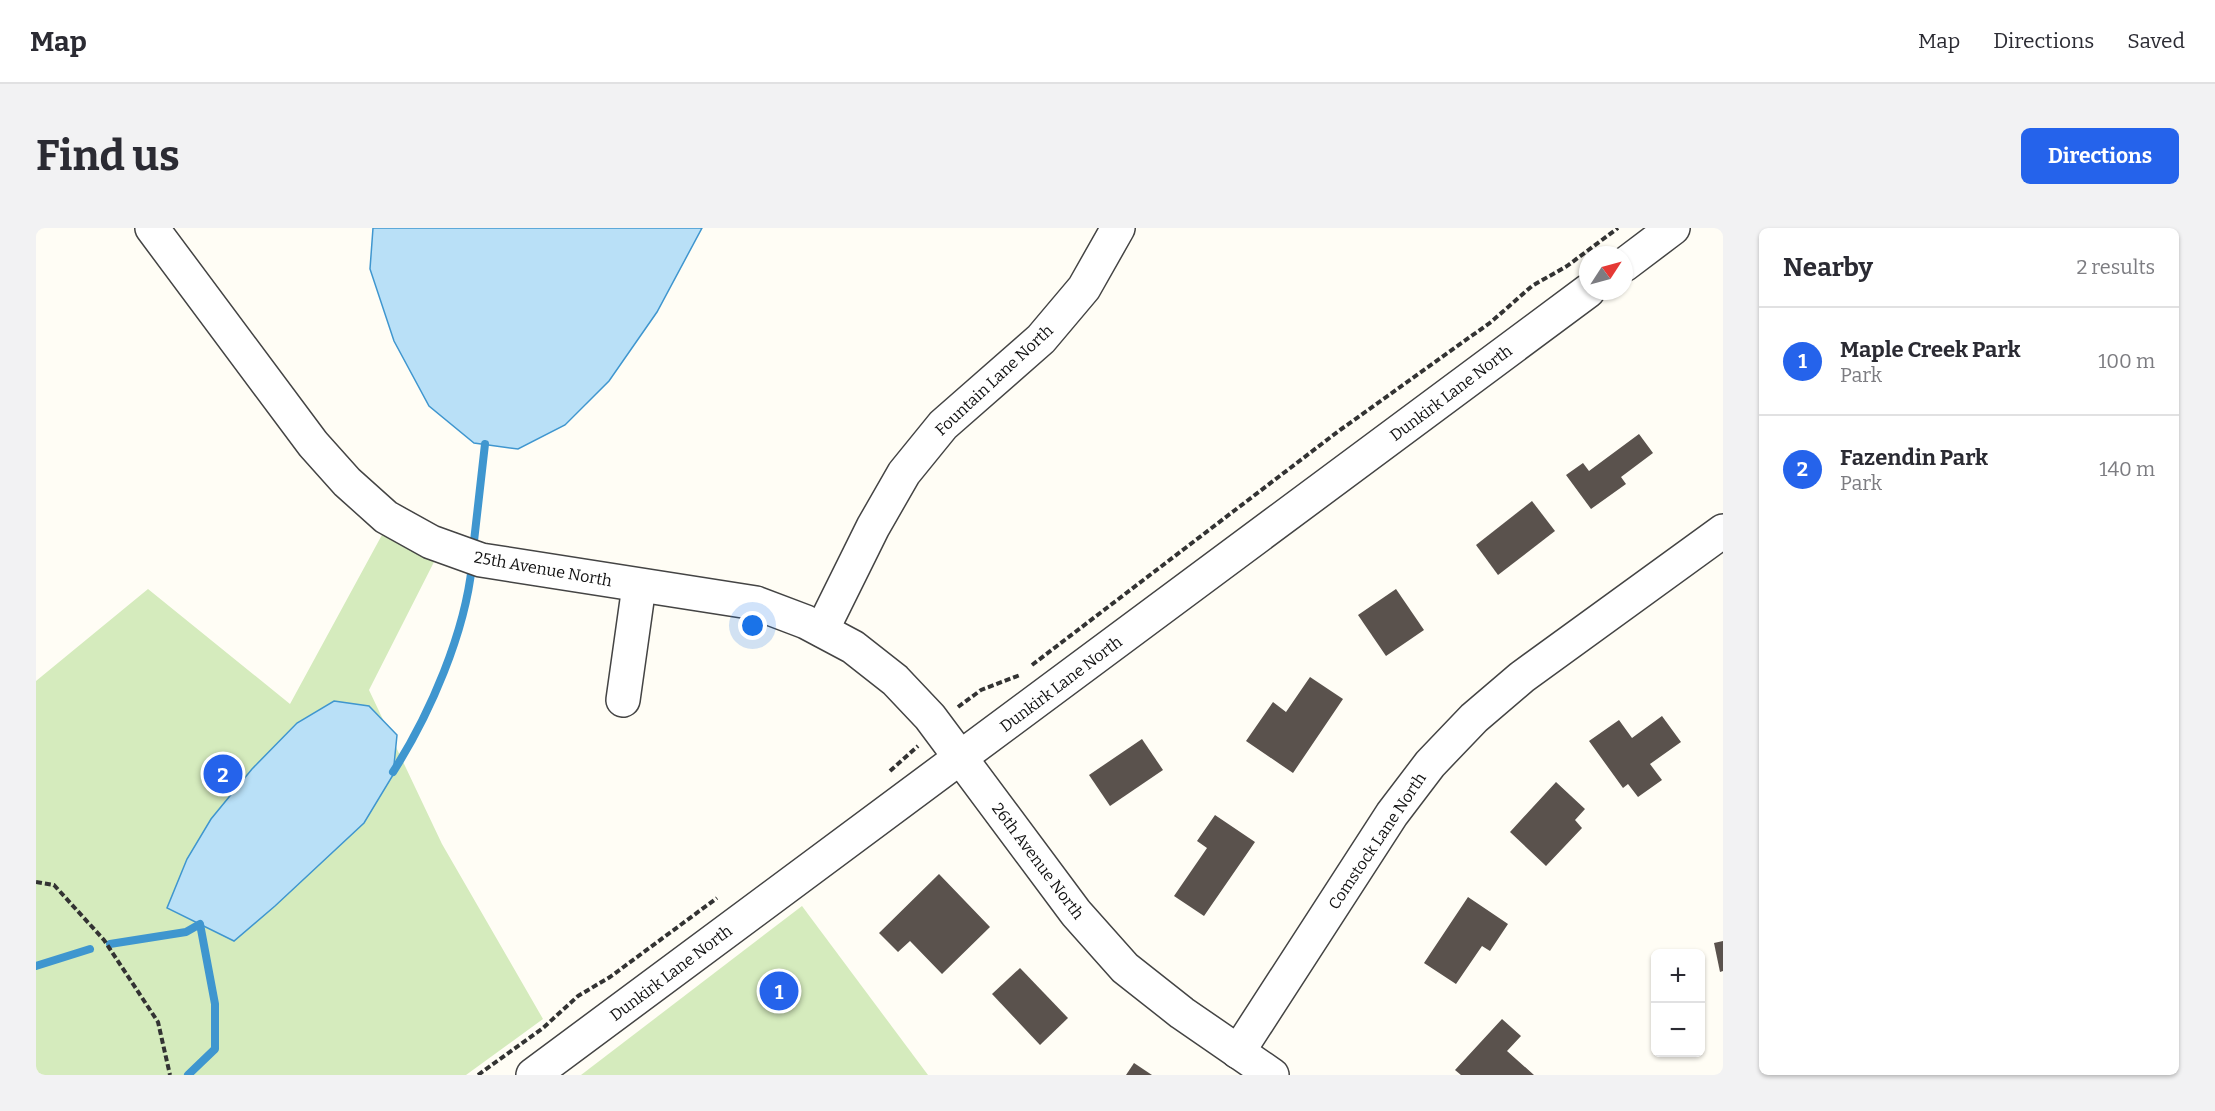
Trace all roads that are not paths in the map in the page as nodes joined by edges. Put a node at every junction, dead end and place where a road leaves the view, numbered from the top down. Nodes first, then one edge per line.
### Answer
1 (152, 228) edge
2 (1118, 228) edge
3 (1673, 228) edge
4 (1633, 258) edge
5 (1579, 298) edge
6 (1723, 531) edge
7 (639, 585) junction
8 (822, 630) junction
9 (623, 700) dead end
10 (960, 759) junction
11 (1238, 1052) junction
12 (533, 1075) edge
13 (1272, 1075) edge

1 - 7 street, 25th Avenue North
2 - 8 street, Fountain Lane North
3 - 4 street
5 - 10 street, Dunkirk Lane North
6 - 11 street, Comstock Lane North
7 - 8 street, 25th Avenue North
7 - 9 street
8 - 10 street, 26th Avenue North
10 - 11 street, 26th Avenue North
10 - 12 street, Dunkirk Lane North
11 - 13 street, 26th Avenue North

